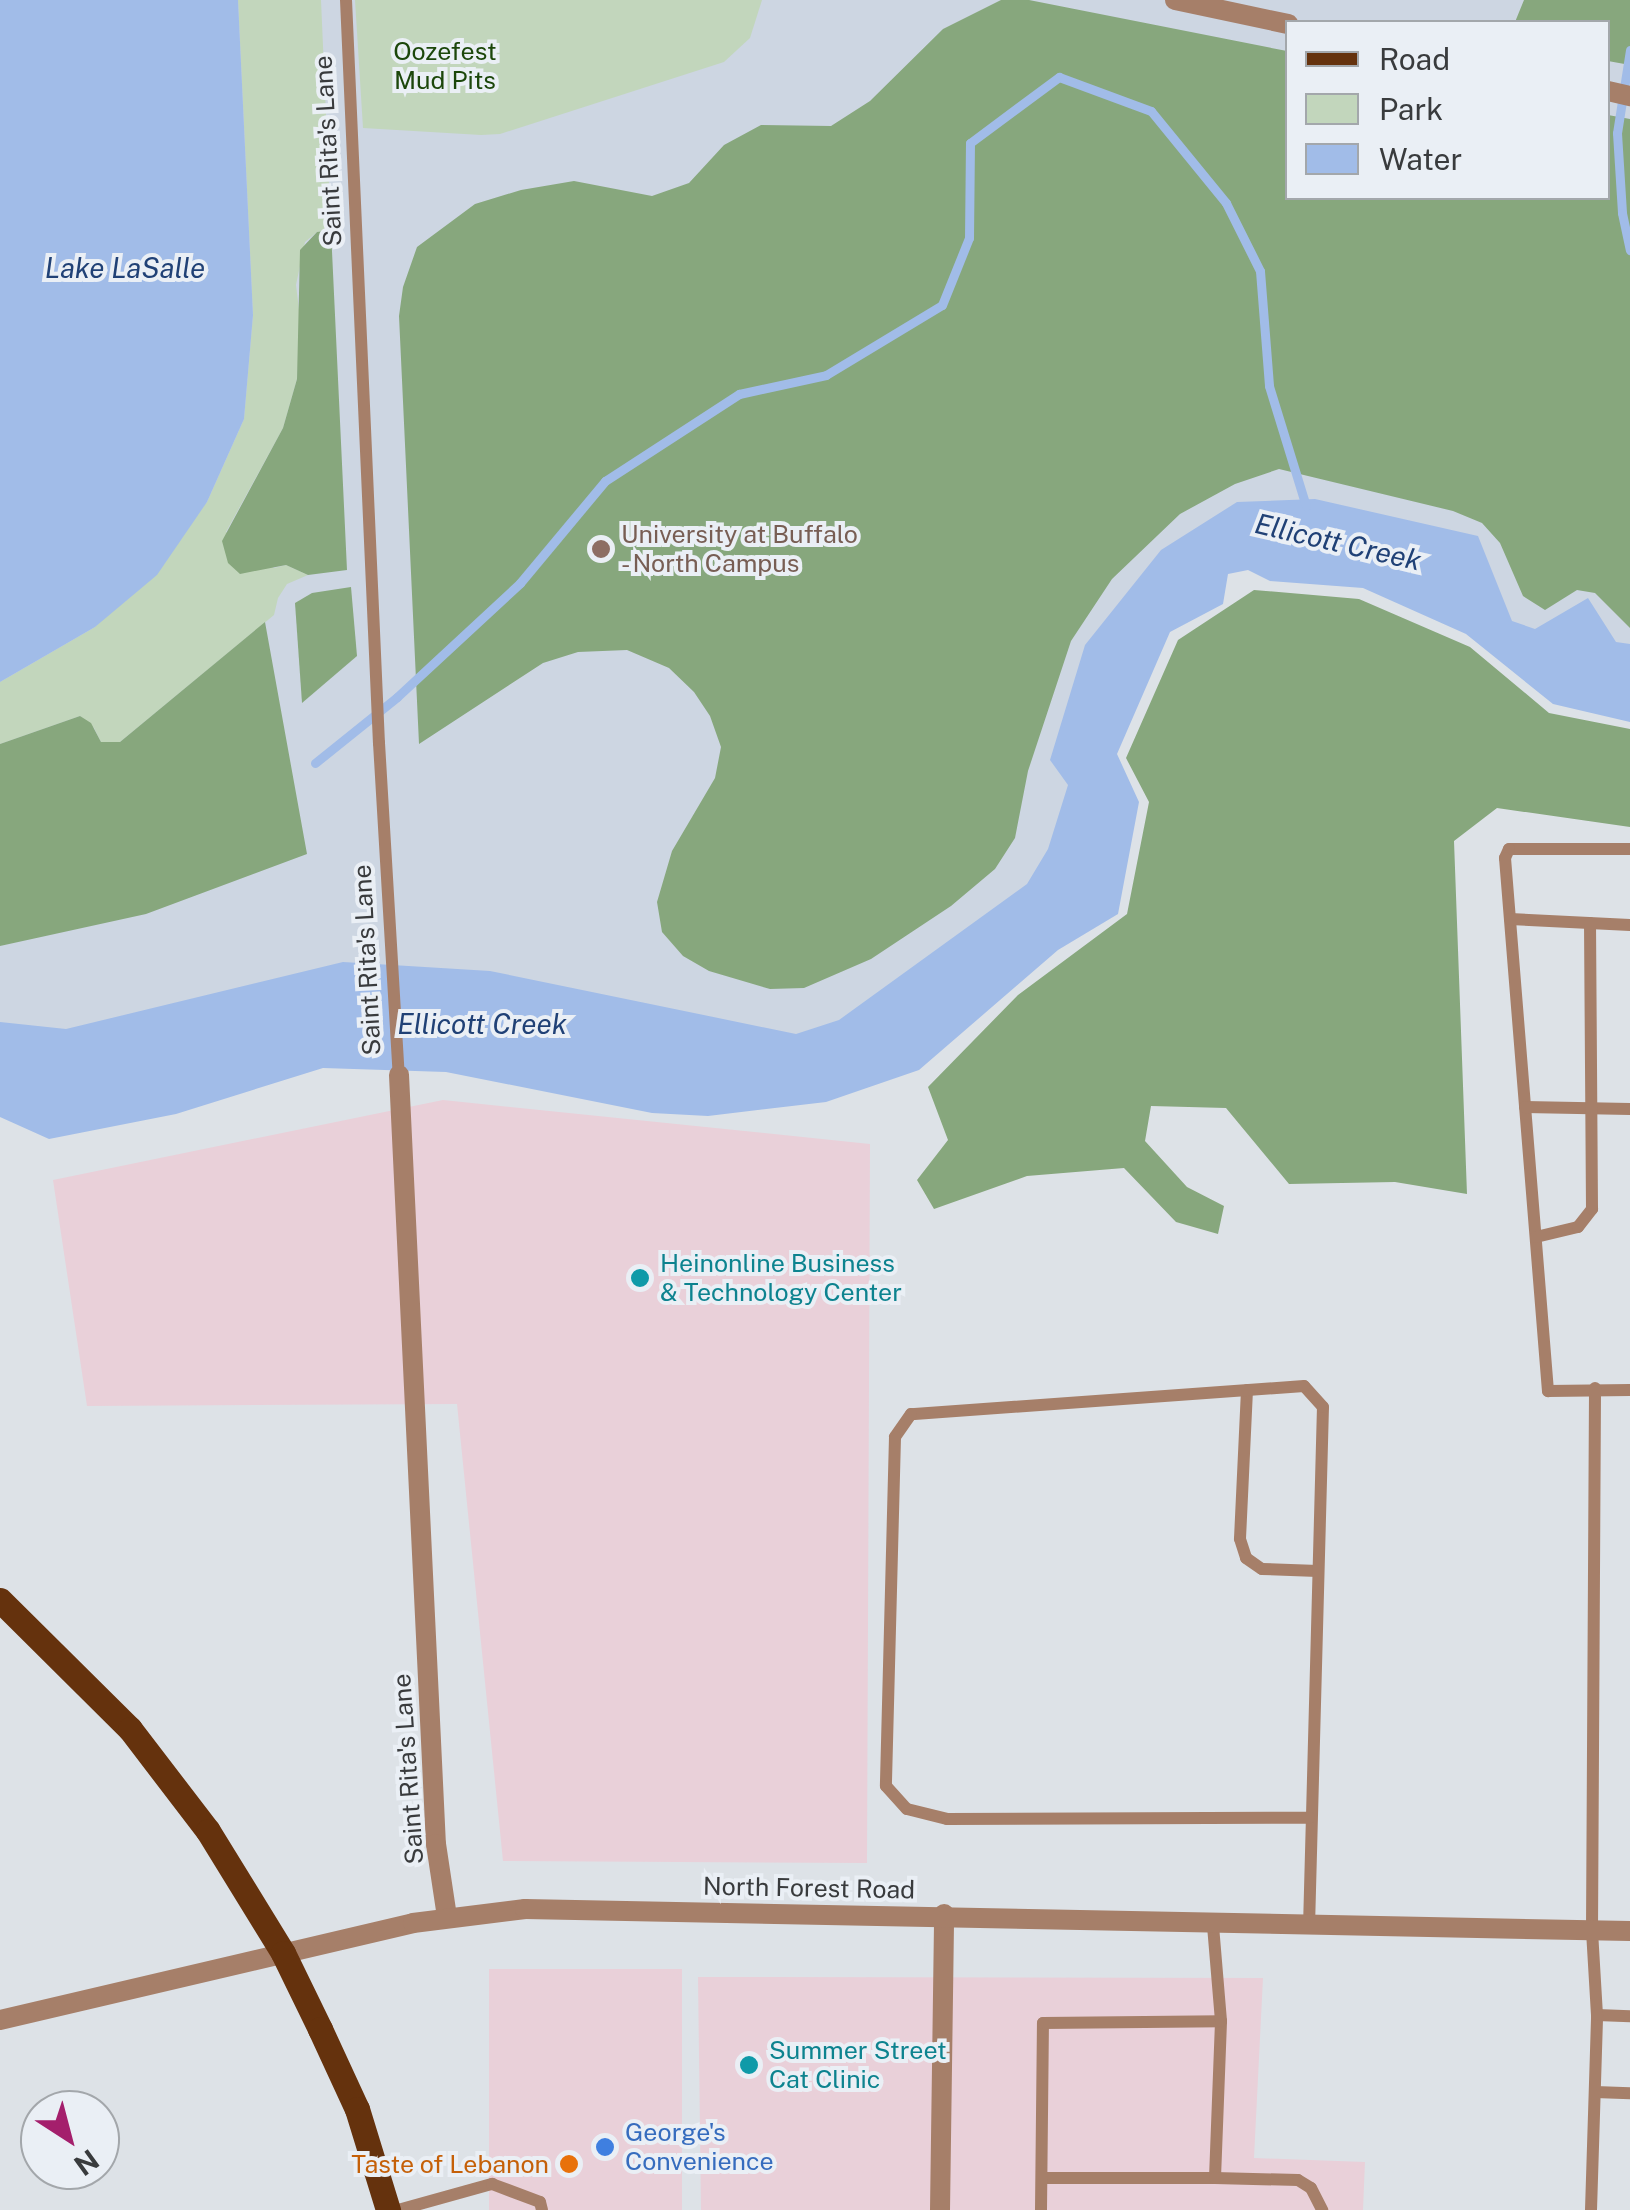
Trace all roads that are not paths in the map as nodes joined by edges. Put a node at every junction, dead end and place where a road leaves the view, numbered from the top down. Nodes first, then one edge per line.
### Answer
1 (346, 0) edge
2 (1175, 0) edge
3 (1285, 23) edge
4 (1630, 850) edge
5 (1510, 919) junction
6 (1590, 923) junction
7 (1630, 925) edge
8 (398, 1075) joint
9 (1526, 1107) junction
10 (1592, 1108) junction
11 (1630, 1109) edge
12 (1536, 1237) junction
13 (1594, 1388) junction
14 (1247, 1390) junction
15 (1630, 1390) edge
16 (1318, 1571) junction
17 (0, 1600) edge
18 (1309, 1818) junction
19 (944, 1914) junction
20 (447, 1916) junction
21 (1212, 1924) junction
22 (1309, 1927) junction
23 (1592, 1930) junction
24 (1630, 1930) edge
25 (283, 1954) junction
26 (1597, 2016) junction
27 (1630, 2016) edge
28 (0, 2020) edge
29 (1221, 2021) junction
30 (1595, 2092) junction
31 (1630, 2093) edge
32 (1042, 2178) junction
33 (1215, 2178) junction
34 (388, 2210) edge
35 (398, 2210) edge
36 (542, 2210) edge
37 (940, 2210) edge
38 (1041, 2210) edge
39 (1322, 2210) edge
40 (1591, 2210) edge

1 - 8 lane, Saint Rita's Lane
2 - 3 street
4 - 5 lane
5 - 6 lane
5 - 9 lane
6 - 7 lane
6 - 10 lane
8 - 20 street, Saint Rita's Lane
9 - 10 lane
9 - 12 lane
10 - 11 lane
10 - 12 lane
12 - 13 lane
13 - 15 lane
13 - 23 lane
14 - 16 lane
14 - 16 lane
14 - 18 lane
16 - 18 lane
17 - 25 main road
18 - 22 lane
19 - 20 street, North Forest Road
19 - 21 street, North Forest Road
19 - 37 street
20 - 25 street, North Forest Road
21 - 22 street, North Forest Road
21 - 29 lane
22 - 23 street, North Forest Road
23 - 24 street, North Forest Road
23 - 26 lane
25 - 28 street, North Forest Road
25 - 34 main road
26 - 27 lane
26 - 30 lane
29 - 32 lane
29 - 33 lane
30 - 31 lane
30 - 40 lane
32 - 33 lane
32 - 38 lane
33 - 39 lane
35 - 36 lane

